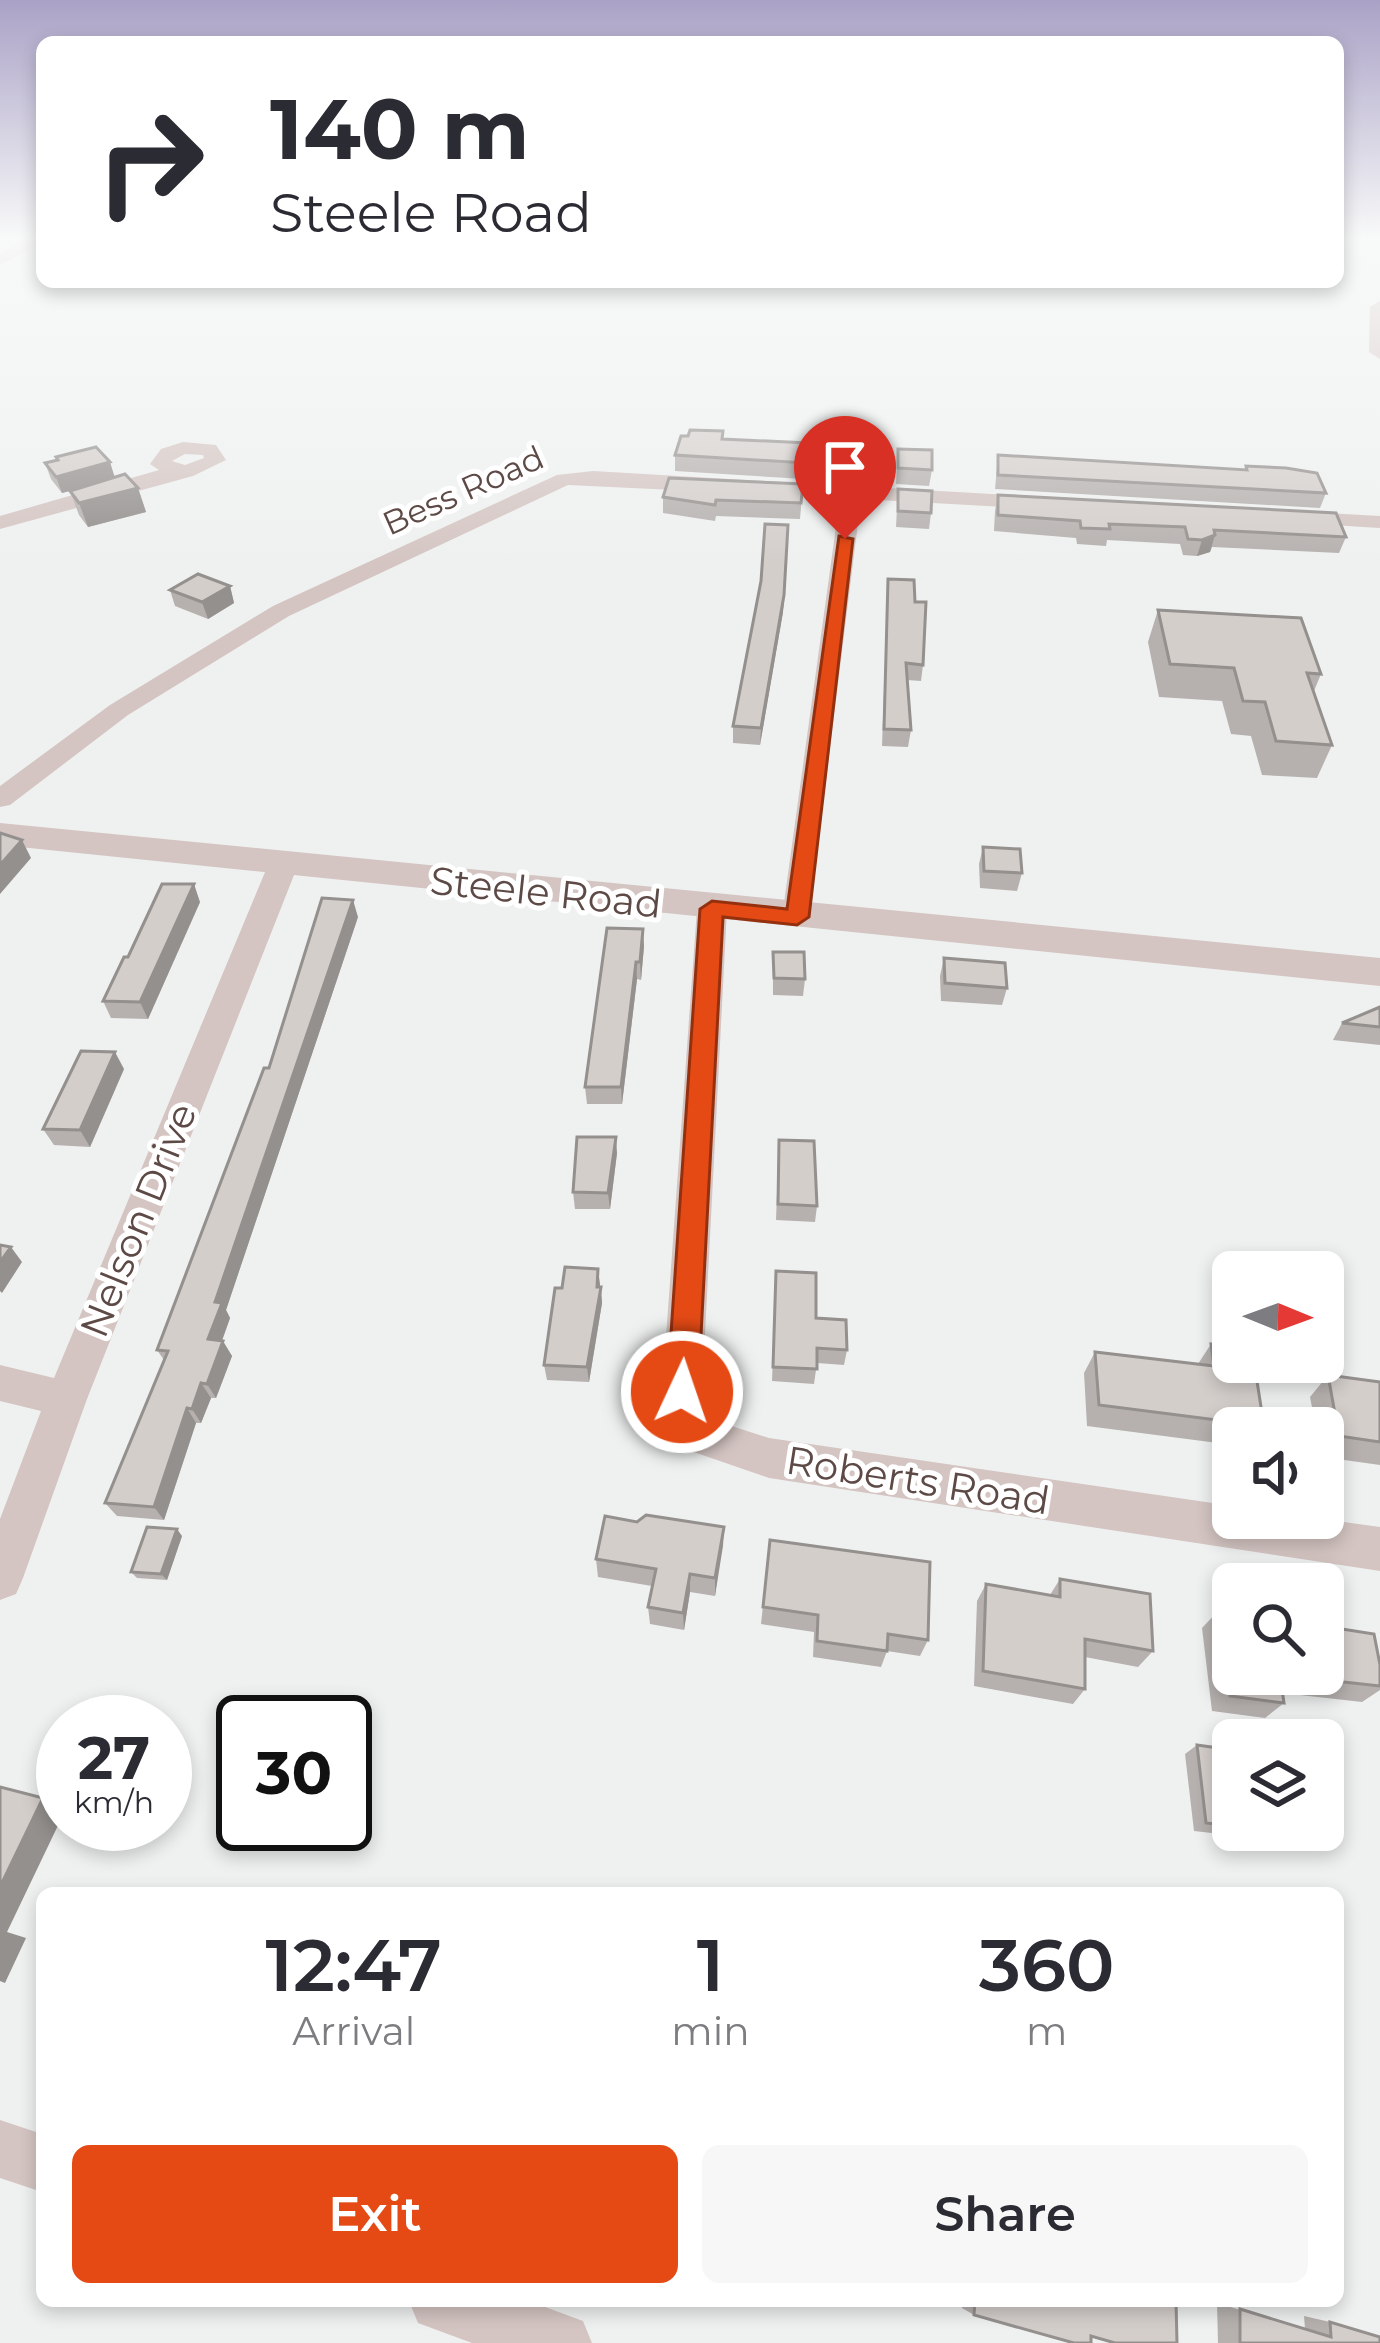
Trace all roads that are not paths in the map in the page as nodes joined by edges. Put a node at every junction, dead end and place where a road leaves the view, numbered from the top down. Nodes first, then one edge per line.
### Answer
1 (176, 472) dead end
2 (851, 492) junction
3 (1058, 504) edge
4 (1265, 516) edge
5 (0, 523) edge
6 (1380, 523) edge
7 (0, 799) edge
8 (0, 834) edge
9 (283, 865) junction
10 (712, 909) junction
11 (797, 917) junction
12 (1380, 972) edge
13 (0, 1383) edge
14 (66, 1399) junction
15 (1380, 1549) edge
16 (0, 1578) edge
17 (0, 2149) edge
18 (36, 2161) edge
19 (457, 2307) edge
20 (561, 2343) edge

1 - 5 street
2 - 3 street, Bess Road
2 - 7 street, Bess Road
2 - 11 street
4 - 6 street
8 - 9 street, Steele Road
9 - 10 street, Steele Road
9 - 14 street, Nelson Drive
10 - 11 street, Steele Road
10 - 15 street, Roberts Road
11 - 12 street, Steele Road
13 - 14 street
14 - 16 street, Nelson Drive
17 - 18 street
19 - 20 street

